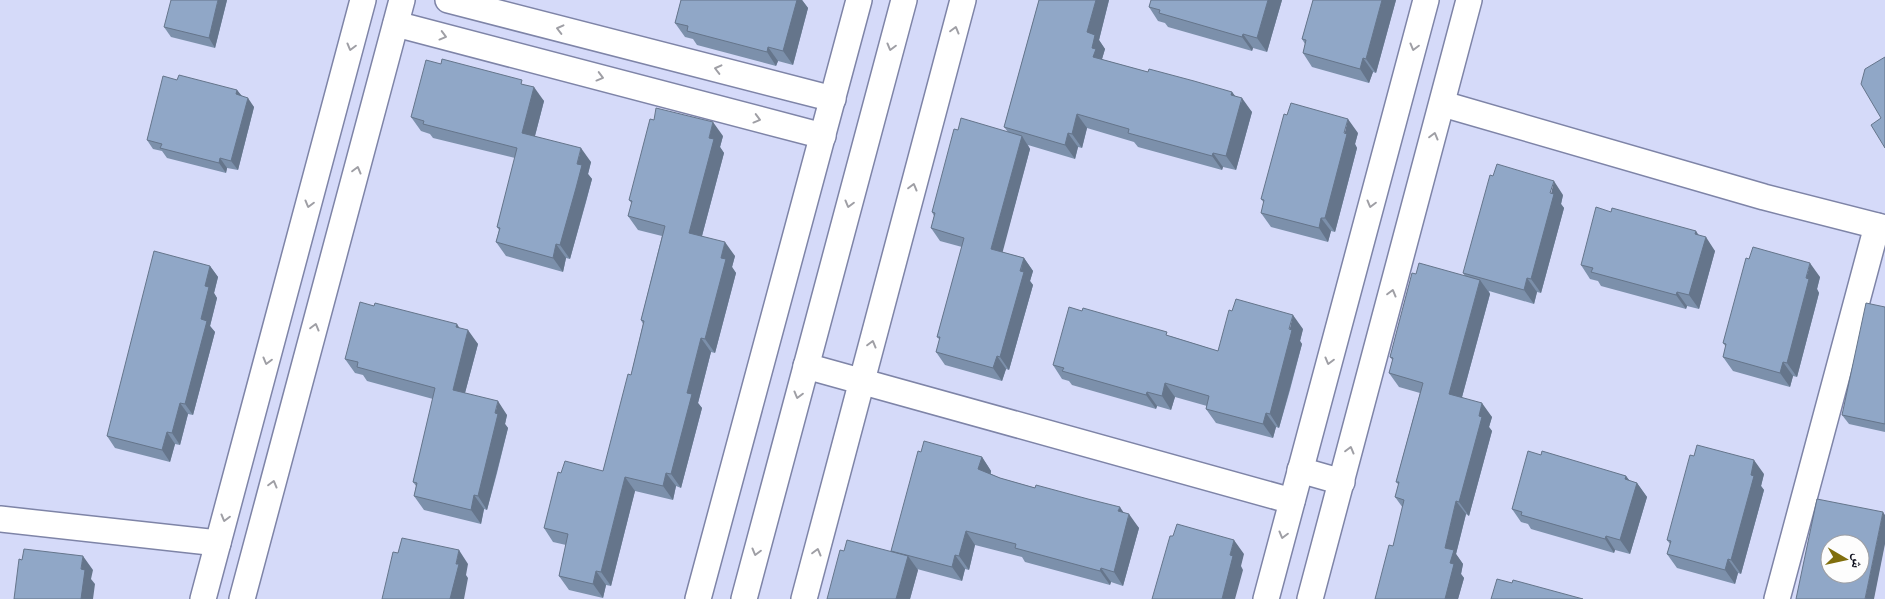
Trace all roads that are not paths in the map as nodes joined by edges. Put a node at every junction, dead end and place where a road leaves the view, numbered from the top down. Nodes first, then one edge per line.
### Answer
1 (363, 0) edge
2 (402, 0) edge
3 (448, 0) edge
4 (859, 0) edge
5 (904, 0) edge
6 (963, 0) edge
7 (1426, 0) edge
8 (1469, 0) edge
9 (396, 24) junction
10 (833, 99) junction
11 (1443, 104) junction
12 (823, 136) junction
13 (1881, 227) edge
14 (806, 366) junction
15 (862, 382) junction
16 (1300, 470) junction
17 (1342, 482) junction
18 (1292, 501) junction
19 (0, 519) edge
20 (218, 543) junction
21 (203, 599) edge
22 (242, 599) edge
23 (698, 599) edge
24 (744, 599) edge
25 (804, 599) edge
26 (1266, 599) edge
27 (1310, 599) edge
28 (1777, 599) edge

1 -> 20 street
2 - 9 street
10 -> 3 street
4 - 10 street
5 -> 14 street
15 -> 6 street
7 -> 16 street
8 - 11 street
9 -> 12 street
22 -> 9 street
10 - 12 street
11 - 13 street
17 -> 11 street
12 - 23 street
13 - 28 street
14 - 15 street
14 -> 24 street
15 - 18 street
25 -> 15 street
16 - 17 street
16 - 18 street
17 - 27 street
18 -> 26 street
19 - 20 street
20 - 21 street

